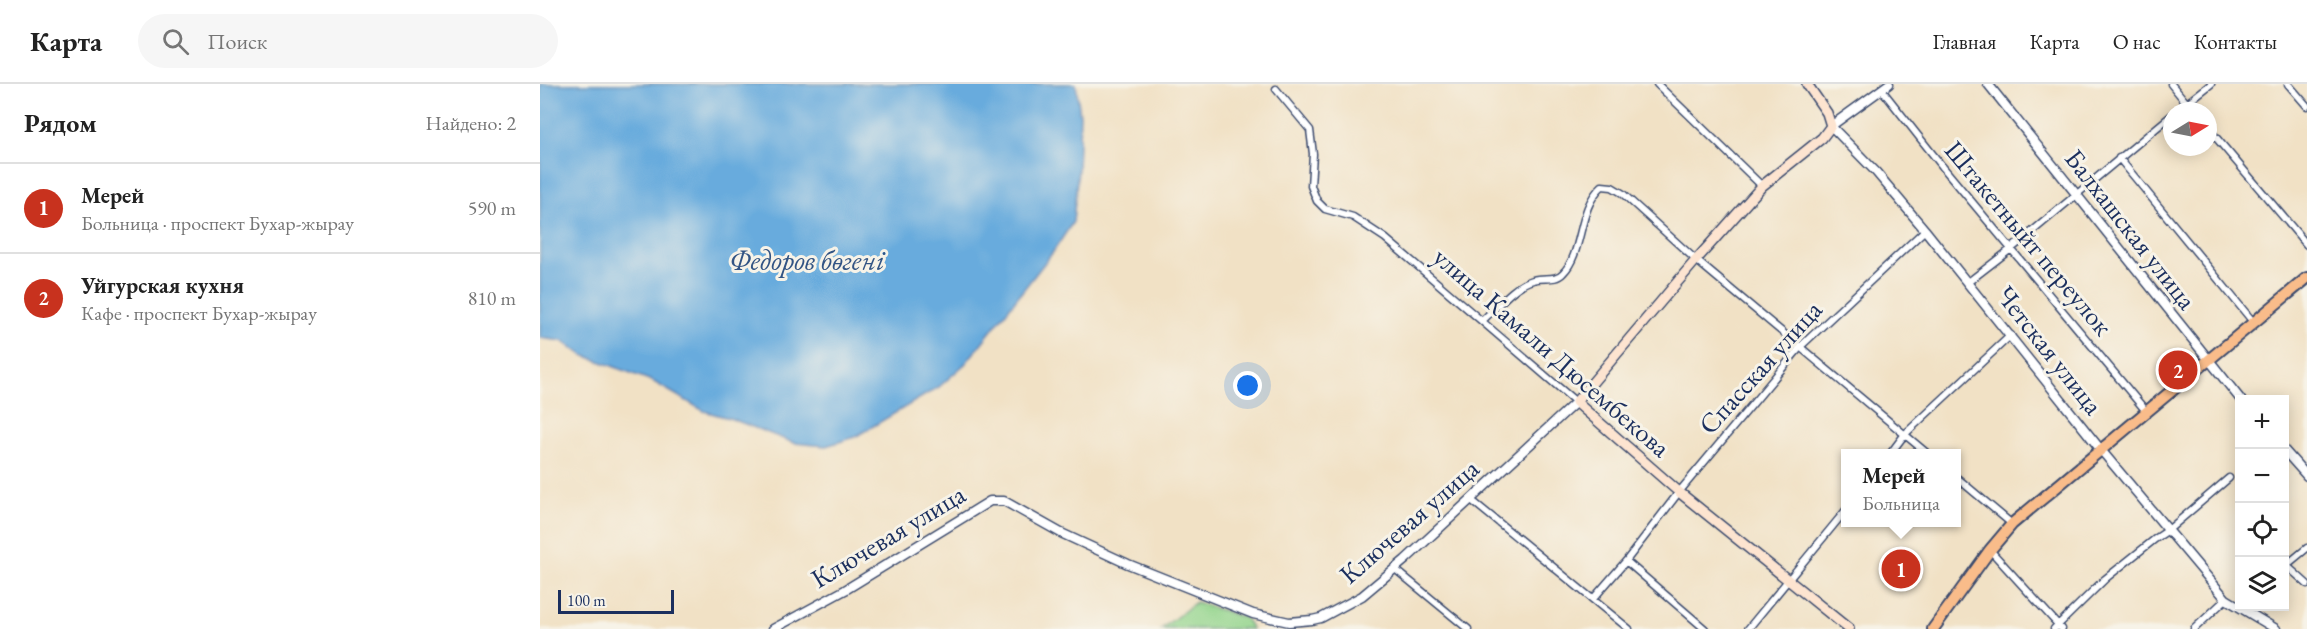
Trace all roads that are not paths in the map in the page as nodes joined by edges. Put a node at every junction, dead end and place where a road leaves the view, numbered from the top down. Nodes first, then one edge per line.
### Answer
1 (1657, 84) edge
2 (1807, 84) edge
3 (1988, 84) edge
4 (2171, 84) edge
5 (2211, 84) edge
6 (2288, 84) edge
7 (1886, 87) edge
8 (1276, 89) dead end
9 (2186, 102) edge
10 (2188, 102) edge
11 (2307, 106) edge
12 (2163, 122) edge
13 (1831, 126) junction
14 (2217, 139) edge
15 (2119, 158) junction
16 (1762, 186) junction
17 (2078, 193) junction
18 (1925, 230) junction
19 (2307, 245) edge
20 (2011, 249) junction
21 (1696, 260) junction
22 (2307, 278) edge
23 (1967, 283) junction
24 (1483, 320) junction
25 (2254, 323) junction
26 (2011, 335) junction
27 (1801, 346) junction
28 (2209, 361) junction
29 (2238, 395) edge
30 (1576, 402) junction
31 (2146, 411) junction
32 (1905, 434) junction
33 (1893, 449) edge
34 (1923, 449) edge
35 (2101, 450) junction
36 (2289, 456) edge
37 (2307, 476) edge
38 (2229, 478) dead end
39 (1961, 481) edge
40 (1679, 492) junction
41 (1470, 499) junction
42 (1841, 515) edge
43 (2012, 524) junction
44 (2167, 531) junction
45 (2307, 548) edge
46 (1990, 550) junction
47 (1626, 561) junction
48 (2289, 563) edge
49 (1395, 569) junction
50 (2289, 569) edge
51 (1788, 580) junction
52 (2307, 584) edge
53 (1593, 599) junction
54 (2226, 599) junction
55 (2235, 604) edge
56 (2247, 611) edge
57 (2058, 628) edge
58 (773, 629) edge
59 (1467, 629) edge
60 (1629, 629) edge
61 (1705, 629) edge
62 (1748, 629) edge
63 (1850, 629) edge
64 (1933, 629) edge
65 (2194, 629) edge
66 (2276, 629) edge

1 - 16 street
2 - 13 main road, Четская улица
3 - 17 street, Балхашская улица
4 - 9 street
5 - 10 street
6 - 11 street
7 - 13 street, Ключевая улица
7 - 20 street, Штакетныйт переулок
8 - 24 street, улица Камали Дюсембекова
12 - 15 street
13 - 16 main road, Ключевая улица
13 - 18 street, Четская улица
14 - 19 street
15 - 17 street
15 - 25 street, Балхашская улица
16 - 21 main road, Ключевая улица
17 - 20 street
17 - 28 street, Балхашская улица
18 - 23 street, Четская улица
18 - 27 street, Спасская улица
20 - 23 street
20 - 31 street, Штакетныйт переулок
21 - 24 street
21 - 27 street
21 - 30 main road, Ключевая улица
22 - 25 main road
23 - 26 street, Четская улица
24 - 30 street, улица Камали Дюсембекова
25 - 28 main road
26 - 32 street
26 - 35 street, Четская улица
27 - 32 street
27 - 40 street, Спасская улица
28 - 29 street, Балхашская улица
28 - 31 main road
30 - 40 main road, улица Камали Дюсембекова
30 - 41 street, Ключевая улица
31 - 35 main road
32 - 33 street
32 - 34 street
35 - 43 main road
35 - 44 street, Четская улица
36 - 37 street
38 - 44 street
39 - 43 street
40 - 47 street, Спасская улица
40 - 51 main road, улица Камали Дюсембекова
41 - 49 street, Ключевая улица
41 - 53 street
42 - 51 street
43 - 46 main road
44 - 54 street, Четская улица
44 - 57 street
45 - 48 street
46 - 57 street
46 - 64 main road
47 - 53 street, Спасская улица
47 - 61 street
49 - 58 street, Ключевая улица
49 - 59 street
50 - 52 street
51 - 62 street
51 - 63 main road, улица Камали Дюсембекова
53 - 60 street
54 - 55 street, Четская улица
54 - 65 street
56 - 66 street, Четская улица

